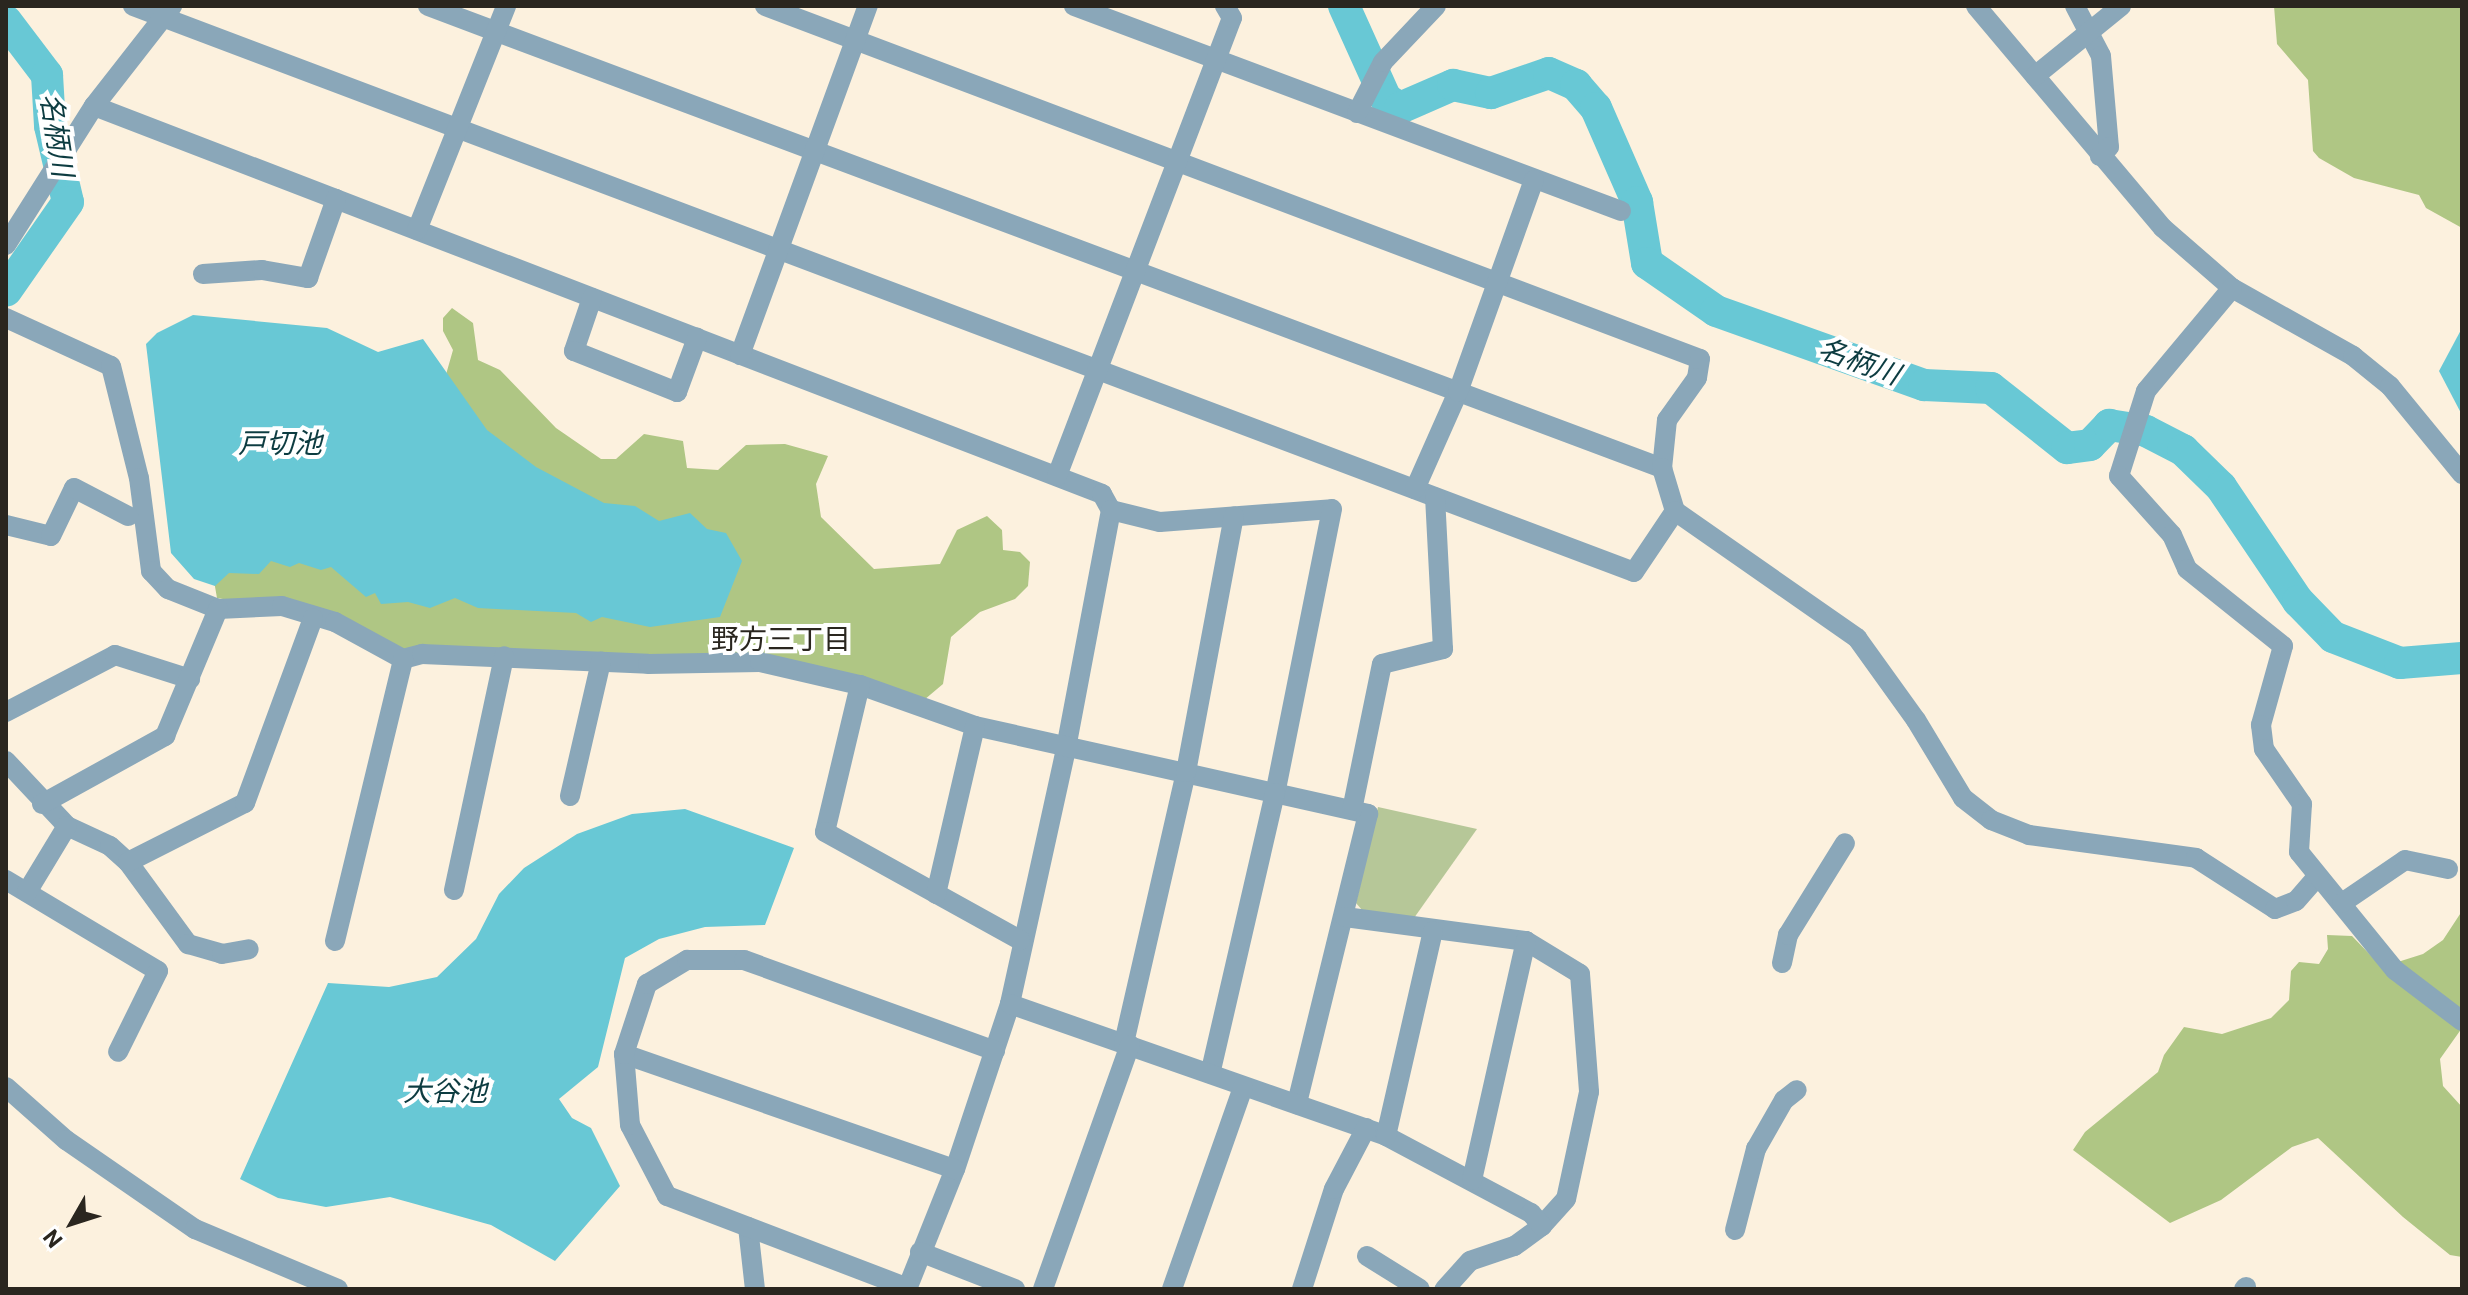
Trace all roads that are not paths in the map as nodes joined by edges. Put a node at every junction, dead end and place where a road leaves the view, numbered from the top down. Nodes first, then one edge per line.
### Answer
1 (133, 6) edge
2 (428, 6) edge
3 (506, 6) edge
4 (765, 6) edge
5 (868, 6) edge
6 (1074, 6) edge
7 (1225, 6) edge
8 (1436, 6) edge
9 (1976, 6) edge
10 (2075, 6) edge
11 (2121, 6) edge
12 (166, 13) edge
13 (497, 31) junction
14 (2088, 36) junction
15 (855, 40) junction
16 (1215, 59) junction
17 (2035, 76) junction
18 (94, 106) junction
19 (1357, 113) junction
20 (457, 129) junction
21 (815, 150) junction
22 (2100, 156) junction
23 (1178, 162) junction
24 (1534, 180) junction
25 (336, 199) junction
26 (1621, 211) dead end
27 (417, 230) junction
28 (6, 245) edge
29 (776, 249) junction
30 (1133, 270) junction
31 (203, 274) dead end
32 (1494, 281) junction
33 (2232, 288) junction
34 (592, 298) junction
35 (7, 320) edge
36 (697, 338) junction
37 (740, 355) junction
38 (1098, 370) junction
39 (1458, 392) junction
40 (1662, 468) junction
41 (2462, 474) edge
42 (1057, 476) junction
43 (1415, 489) junction
44 (1435, 497) junction
45 (1111, 510) junction
46 (1675, 511) junction
47 (128, 516) dead end
48 (1234, 516) junction
49 (6, 525) edge
50 (218, 609) junction
51 (313, 618) junction
52 (504, 656) junction
53 (403, 659) junction
54 (601, 662) junction
55 (190, 679) junction
56 (860, 685) junction
57 (6, 712) edge
58 (975, 726) junction
59 (1066, 749) junction
60 (6, 761) edge
61 (1186, 772) junction
62 (1275, 793) junction
63 (570, 796) dead end
64 (42, 804) junction
65 (1352, 810) junction
66 (67, 826) junction
67 (1845, 843) dead end
68 (128, 862) junction
69 (2448, 869) dead end
70 (2318, 876) junction
71 (6, 880) edge
72 (454, 890) dead end
73 (27, 892) junction
74 (936, 894) junction
75 (2342, 903) junction
76 (1345, 917) junction
77 (1433, 931) junction
78 (1020, 940) junction
79 (335, 941) dead end
80 (1526, 941) junction
81 (249, 949) dead end
82 (1782, 963) dead end
83 (1010, 1004) junction
84 (2462, 1021) edge
85 (1127, 1044) junction
86 (995, 1051) junction
87 (118, 1052) dead end
88 (624, 1054) junction
89 (1210, 1074) junction
90 (6, 1087) edge
91 (1243, 1087) junction
92 (1797, 1090) dead end
93 (1297, 1104) junction
94 (1366, 1128) junction
95 (1386, 1136) junction
96 (955, 1169) junction
97 (1472, 1180) junction
98 (1542, 1226) junction
99 (748, 1227) junction
100 (1735, 1230) dead end
101 (920, 1252) junction
102 (1367, 1256) dead end
103 (908, 1288) edge
104 (338, 1289) edge
105 (755, 1289) edge
106 (1015, 1289) edge
107 (1043, 1289) edge
108 (1172, 1289) edge
109 (1302, 1289) edge
110 (1420, 1289) edge
111 (1445, 1289) edge

1 - 12 street
2 - 13 street
3 - 13 street
4 - 15 street
5 - 15 street
6 - 16 street
7 - 16 street
8 - 19 street
9 - 17 street
10 - 14 street
11 - 14 street
12 - 18 street
12 - 20 street
13 - 20 street
13 - 21 street
14 - 17 street
14 - 22 street
15 - 21 street
15 - 23 street
16 - 19 street
16 - 23 street
17 - 22 street
18 - 25 street
18 - 28 street
19 - 24 street
20 - 27 street
20 - 29 street
21 - 29 street
21 - 30 street
22 - 33 street
23 - 30 street
23 - 32 street
24 - 26 street
24 - 32 street
25 - 27 street
25 - 31 street
27 - 34 street
29 - 37 street
29 - 38 street
30 - 38 street
30 - 39 street
32 - 39 street
32 - 40 street
33 - 41 street
33 - 70 street
34 - 36 street
34 - 36 street
35 - 50 street
36 - 37 street
37 - 42 street
38 - 42 street
38 - 43 street
39 - 40 street
39 - 43 street
40 - 46 street
42 - 45 street
43 - 44 street
44 - 46 street
44 - 65 street
45 - 48 street
45 - 59 street
46 - 70 street
47 - 49 street
48 - 61 street
48 - 62 street
50 - 51 street
50 - 55 street
51 - 53 street
51 - 68 street
52 - 53 street
52 - 54 street
52 - 72 street
53 - 79 street
54 - 56 street
54 - 63 street
55 - 57 street
55 - 64 street
56 - 58 street
56 - 74 street
58 - 59 street
58 - 74 street
59 - 61 street
59 - 78 street
60 - 64 street
61 - 62 street
61 - 85 street
62 - 65 street
62 - 89 street
64 - 66 street
65 - 76 street
66 - 68 street
66 - 73 street
67 - 82 street
68 - 81 street
69 - 75 street
70 - 75 street
71 - 73 street
73 - 87 street
74 - 78 street
75 - 84 street
76 - 77 street
76 - 93 street
77 - 80 street
77 - 95 street
78 - 83 street
80 - 97 street
80 - 98 street
83 - 85 street
83 - 86 street
85 - 89 street
85 - 107 street
86 - 88 street
86 - 96 street
88 - 96 street
88 - 99 street
89 - 91 street
90 - 104 street
91 - 93 street
91 - 108 street
92 - 100 street
93 - 94 street
94 - 95 street
94 - 109 street
95 - 97 street
96 - 101 street
97 - 98 street
98 - 111 street
99 - 103 street
99 - 105 street
101 - 103 street
101 - 106 street
102 - 110 street

